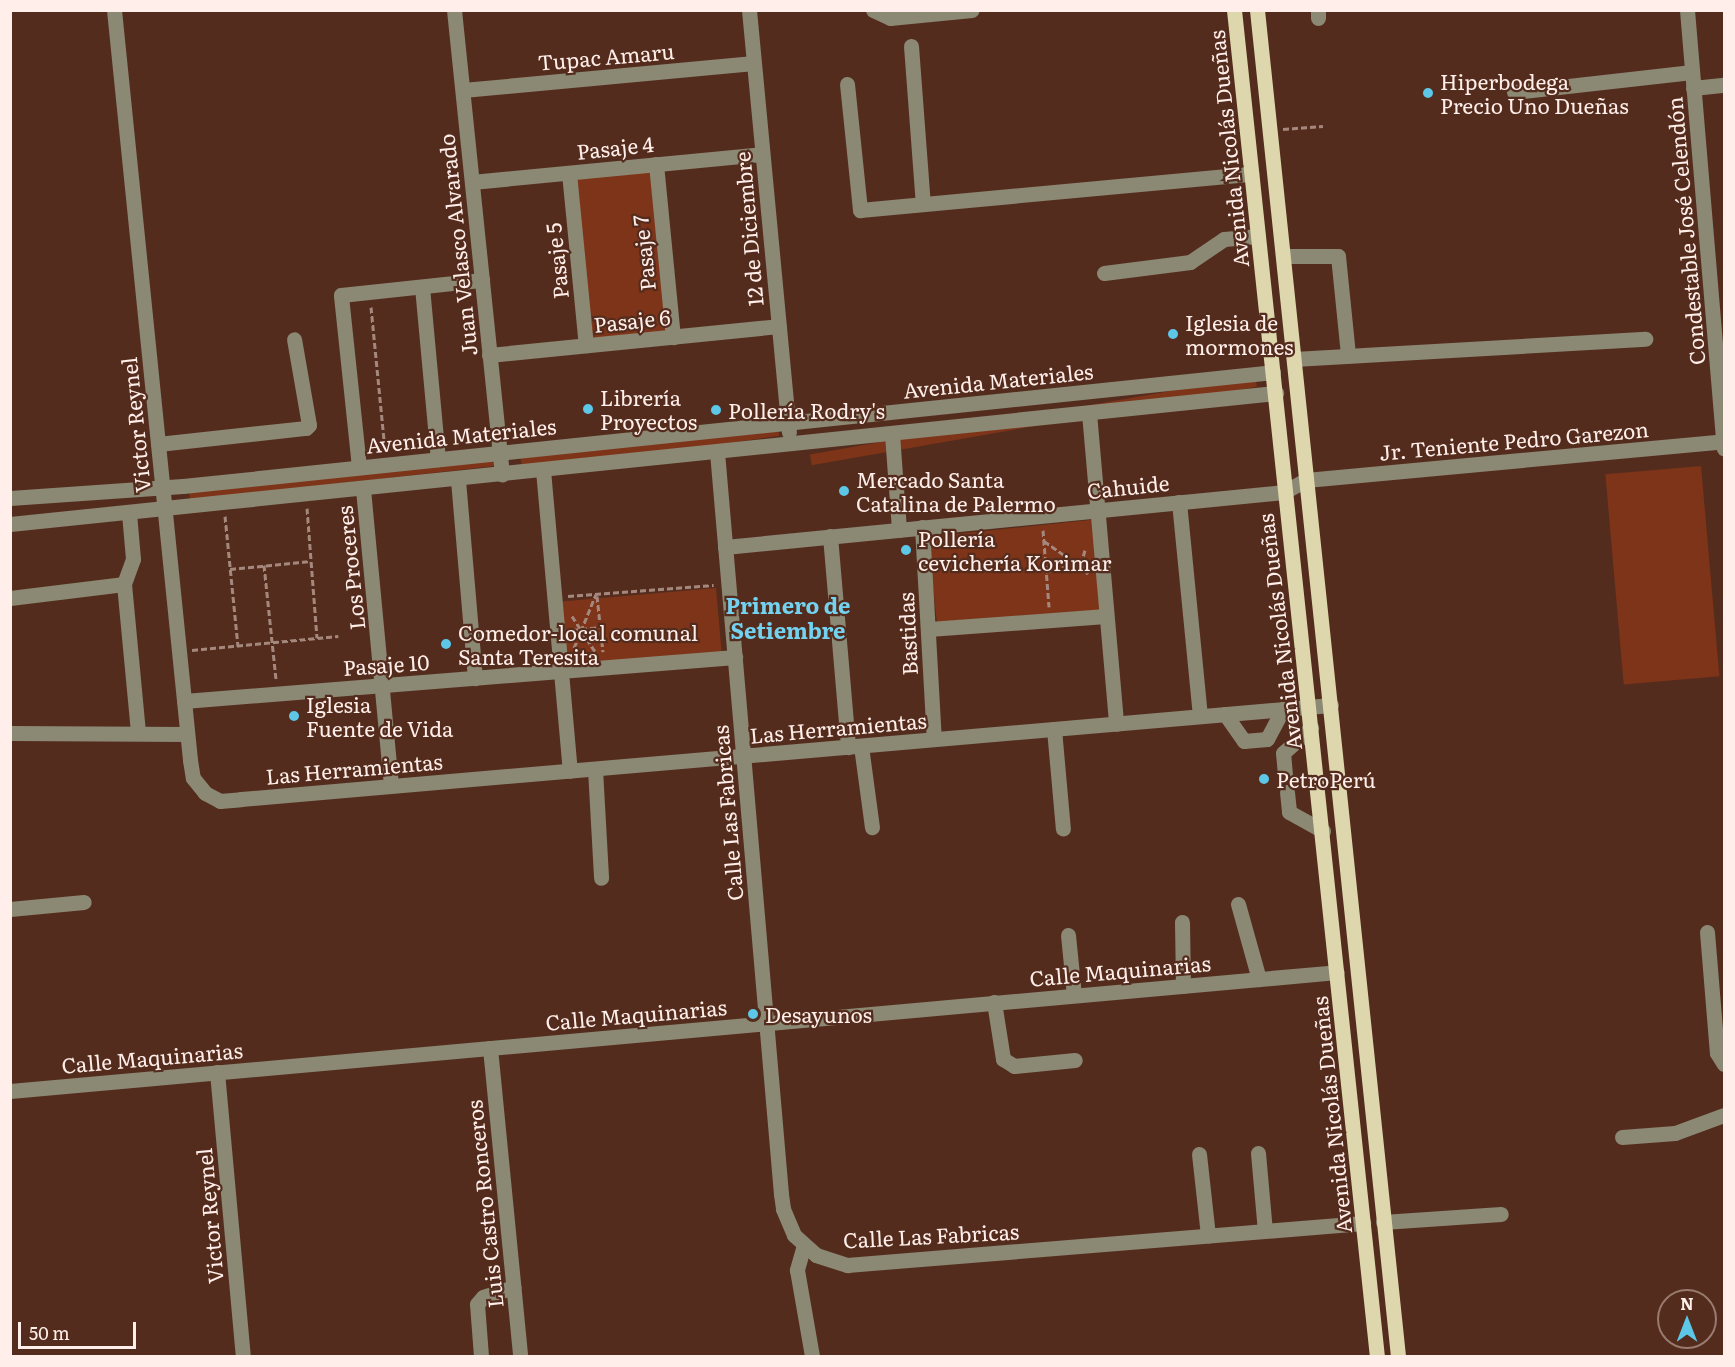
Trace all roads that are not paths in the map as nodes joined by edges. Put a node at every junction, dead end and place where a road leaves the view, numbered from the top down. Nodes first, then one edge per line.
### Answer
1 (114, 10) edge
2 (454, 10) edge
3 (749, 10) edge
4 (873, 10) edge
5 (972, 10) edge
6 (1234, 10) edge
7 (1257, 10) edge
8 (1687, 10) edge
9 (911, 46) dead end
10 (754, 63) junction
11 (1692, 72) junction
12 (847, 84) dead end
13 (1725, 85) edge
14 (1693, 88) junction
15 (463, 90) junction
16 (1514, 92) dead end
17 (762, 154) junction
18 (656, 164) junction
19 (568, 173) junction
20 (1251, 174) junction
21 (472, 182) junction
22 (923, 204) junction
23 (1258, 236) junction
24 (1283, 256) junction
25 (1104, 273) dead end
26 (482, 280) junction
27 (422, 287) junction
28 (779, 326) junction
29 (673, 337) junction
30 (294, 339) dead end
31 (1645, 339) dead end
32 (586, 345) junction
33 (489, 355) junction
34 (1348, 355) junction
35 (1294, 359) junction
36 (1274, 372) junction
37 (1721, 375) edge
38 (1276, 393) junction
39 (1089, 413) junction
40 (788, 422) junction
41 (892, 434) junction
42 (1724, 441) edge
43 (158, 444) junction
44 (790, 444) junction
45 (1725, 448) edge
46 (500, 452) junction
47 (717, 452) junction
48 (438, 459) junction
49 (359, 467) junction
50 (543, 470) junction
51 (502, 475) junction
52 (458, 480) junction
53 (1306, 480) junction
54 (162, 486) junction
55 (363, 489) junction
56 (1284, 492) junction
57 (10, 498) edge
58 (1179, 502) junction
59 (164, 510) junction
60 (1098, 510) junction
61 (129, 513) junction
62 (10, 524) edge
63 (922, 527) junction
64 (899, 530) junction
65 (830, 536) junction
66 (725, 547) junction
67 (124, 584) junction
68 (10, 598) edge
69 (1106, 616) junction
70 (929, 629) junction
71 (735, 657) junction
72 (563, 671) junction
73 (475, 678) junction
74 (382, 685) junction
75 (184, 700) junction
76 (1331, 705) junction
77 (1309, 707) junction
78 (1284, 709) junction
79 (1226, 714) junction
80 (1200, 717) junction
81 (1116, 724) junction
82 (1311, 728) junction
83 (1054, 729) junction
84 (138, 731) junction
85 (10, 733) edge
86 (187, 734) junction
87 (934, 739) junction
88 (1267, 739) junction
89 (855, 746) junction
90 (1284, 753) junction
91 (743, 756) junction
92 (595, 769) junction
93 (570, 771) junction
94 (1285, 775) dead end
95 (391, 786) junction
96 (1287, 792) dead end
97 (241, 799) joint
98 (872, 827) dead end
99 (1063, 829) dead end
100 (1324, 837) junction
101 (1345, 842) junction
102 (601, 878) dead end
103 (84, 902) dead end
104 (1238, 904) dead end
105 (10, 909) edge
106 (1182, 922) dead end
107 (1707, 932) dead end
108 (1068, 935) dead end
109 (1337, 972) junction
110 (1259, 979) junction
111 (1183, 986) junction
112 (1074, 995) junction
113 (994, 1002) junction
114 (766, 1023) junction
115 (490, 1048) junction
116 (1075, 1060) dead end
117 (1725, 1064) edge
118 (217, 1072) junction
119 (10, 1091) edge
120 (1725, 1115) edge
121 (1622, 1137) dead end
122 (1258, 1153) dead end
123 (1199, 1154) dead end
124 (1501, 1214) dead end
125 (1383, 1222) junction
126 (1363, 1223) junction
127 (1265, 1231) junction
128 (1208, 1236) junction
129 (804, 1245) junction
130 (513, 1287) junction
131 (243, 1356) edge
132 (481, 1356) edge
133 (520, 1356) edge
134 (812, 1356) edge
135 (1377, 1356) edge
136 (1398, 1356) edge

1 - 43 street, Victor Reynel
2 - 15 street, Juan Velasco Alvarado
3 - 10 street, 12 de Diciembre
4 - 5 street
6 - 20 main road, Avenida Nicolás Dueñas
7 - 24 main road, Avenida Nicolás Dueñas
8 - 11 street, Condestable José Celendón
9 - 22 street
10 - 15 street, Tupac Amaru
10 - 17 street, 12 de Diciembre
11 - 14 street, Condestable José Celendón
11 - 16 street
12 - 22 street
13 - 14 street
14 - 37 street, Condestable José Celendón
15 - 21 street, Juan Velasco Alvarado
17 - 18 street, Pasaje 4
17 - 28 street, 12 de Diciembre
18 - 19 street, Pasaje 4
18 - 29 street, Pasaje 7
19 - 21 street, Pasaje 4
19 - 32 street, Pasaje 5
20 - 22 street
20 - 23 main road, Avenida Nicolás Dueñas
21 - 26 street, Juan Velasco Alvarado
23 - 25 street
23 - 36 main road, Avenida Nicolás Dueñas
24 - 34 street
24 - 35 main road, Avenida Nicolás Dueñas
26 - 27 street
26 - 33 street, Juan Velasco Alvarado
27 - 48 street
27 - 49 street
28 - 29 street, Pasaje 6
28 - 40 street, 12 de Diciembre
29 - 32 street, Pasaje 6
30 - 43 street
31 - 34 street
32 - 33 street, Pasaje 6
33 - 46 street, Juan Velasco Alvarado
34 - 35 street
35 - 53 main road, Avenida Nicolás Dueñas
36 - 38 main road, Avenida Nicolás Dueñas
36 - 40 street, Avenida Materiales
37 - 42 street, Condestable José Celendón
38 - 39 street, Avenida Materiales
38 - 56 main road, Avenida Nicolás Dueñas
39 - 41 street, Avenida Materiales
39 - 60 street
40 - 44 street, 12 de Diciembre
40 - 46 street, Avenida Materiales
41 - 44 street, Avenida Materiales
41 - 64 street
42 - 45 street, Condestable José Celendón
42 - 53 street, Jr. Teniente Pedro Garezon
43 - 54 street, Victor Reynel
44 - 47 street, Avenida Materiales
46 - 48 street, Avenida Materiales
46 - 51 street, Juan Velasco Alvarado
47 - 50 street, Avenida Materiales
47 - 66 street, Calle Las Fabricas
48 - 49 street, Avenida Materiales
49 - 54 street, Avenida Materiales
50 - 51 street, Avenida Materiales
50 - 72 street
51 - 52 street, Avenida Materiales
52 - 55 street, Avenida Materiales
52 - 73 street
53 - 56 street
53 - 76 main road, Avenida Nicolás Dueñas
54 - 57 street, Avenida Materiales
54 - 59 street, Victor Reynel
55 - 59 street, Avenida Materiales
55 - 74 street, Los Proceres
56 - 58 street, Cahuide
56 - 77 main road, Avenida Nicolás Dueñas
58 - 60 street, Cahuide
58 - 80 street
59 - 61 street, Avenida Materiales
59 - 75 street, Victor Reynel
60 - 63 street, Cahuide
60 - 69 street
61 - 62 street, Avenida Materiales
61 - 67 street
63 - 64 street, Cahuide
63 - 70 street, Bastidas
64 - 65 street, Cahuide
65 - 66 street, Cahuide
65 - 89 street
66 - 71 street, Calle Las Fabricas
67 - 68 street
67 - 84 street
69 - 70 street
69 - 81 street
70 - 87 street, Bastidas
71 - 72 street, Pasaje 10
71 - 91 street, Calle Las Fabricas
72 - 73 street, Pasaje 10
72 - 93 street
73 - 74 street, Pasaje 10
74 - 75 street, Pasaje 10
74 - 95 street, Los Proceres
75 - 86 street, Victor Reynel
76 - 77 street, Las Herramientas
76 - 101 main road, Avenida Nicolás Dueñas
77 - 78 street, Las Herramientas
77 - 82 main road, Avenida Nicolás Dueñas
78 - 79 street, Las Herramientas
78 - 88 street
79 - 80 street, Las Herramientas
79 - 88 street
80 - 81 street, Las Herramientas
81 - 83 street, Las Herramientas
82 - 90 street
82 - 100 main road, Avenida Nicolás Dueñas
83 - 87 street, Las Herramientas
83 - 99 street
84 - 85 street
84 - 86 street
86 - 97 street, Victor Reynel
87 - 89 street, Las Herramientas
88 - 90 street
89 - 91 street, Las Herramientas
89 - 98 street
90 - 94 street
91 - 92 street, Las Herramientas
91 - 114 street, Calle Las Fabricas
92 - 93 street, Las Herramientas
92 - 102 street
93 - 95 street, Las Herramientas
95 - 97 street, Las Herramientas
96 - 100 street
100 - 101 main road
100 - 109 main road, Avenida Nicolás Dueñas
101 - 125 main road, Avenida Nicolás Dueñas
103 - 105 street
104 - 110 street
106 - 111 street
107 - 117 street
108 - 112 street
109 - 110 street, Calle Maquinarias
109 - 126 main road, Avenida Nicolás Dueñas
110 - 111 street, Calle Maquinarias
111 - 112 street, Calle Maquinarias
112 - 113 street, Calle Maquinarias
113 - 114 street, Calle Maquinarias
113 - 116 street
114 - 115 street, Calle Maquinarias
114 - 129 street, Calle Las Fabricas
115 - 118 street, Calle Maquinarias
115 - 130 street, Luis Castro Ronceros
118 - 119 street, Calle Maquinarias
118 - 131 street, Victor Reynel
120 - 121 street
122 - 127 street
123 - 128 street
124 - 125 street
125 - 136 main road, Avenida Nicolás Dueñas
126 - 127 street, Calle Las Fabricas
126 - 135 main road, Avenida Nicolás Dueñas
127 - 128 street, Calle Las Fabricas
128 - 129 street, Calle Las Fabricas
129 - 134 street
130 - 132 street
130 - 133 street, Luis Castro Ronceros

